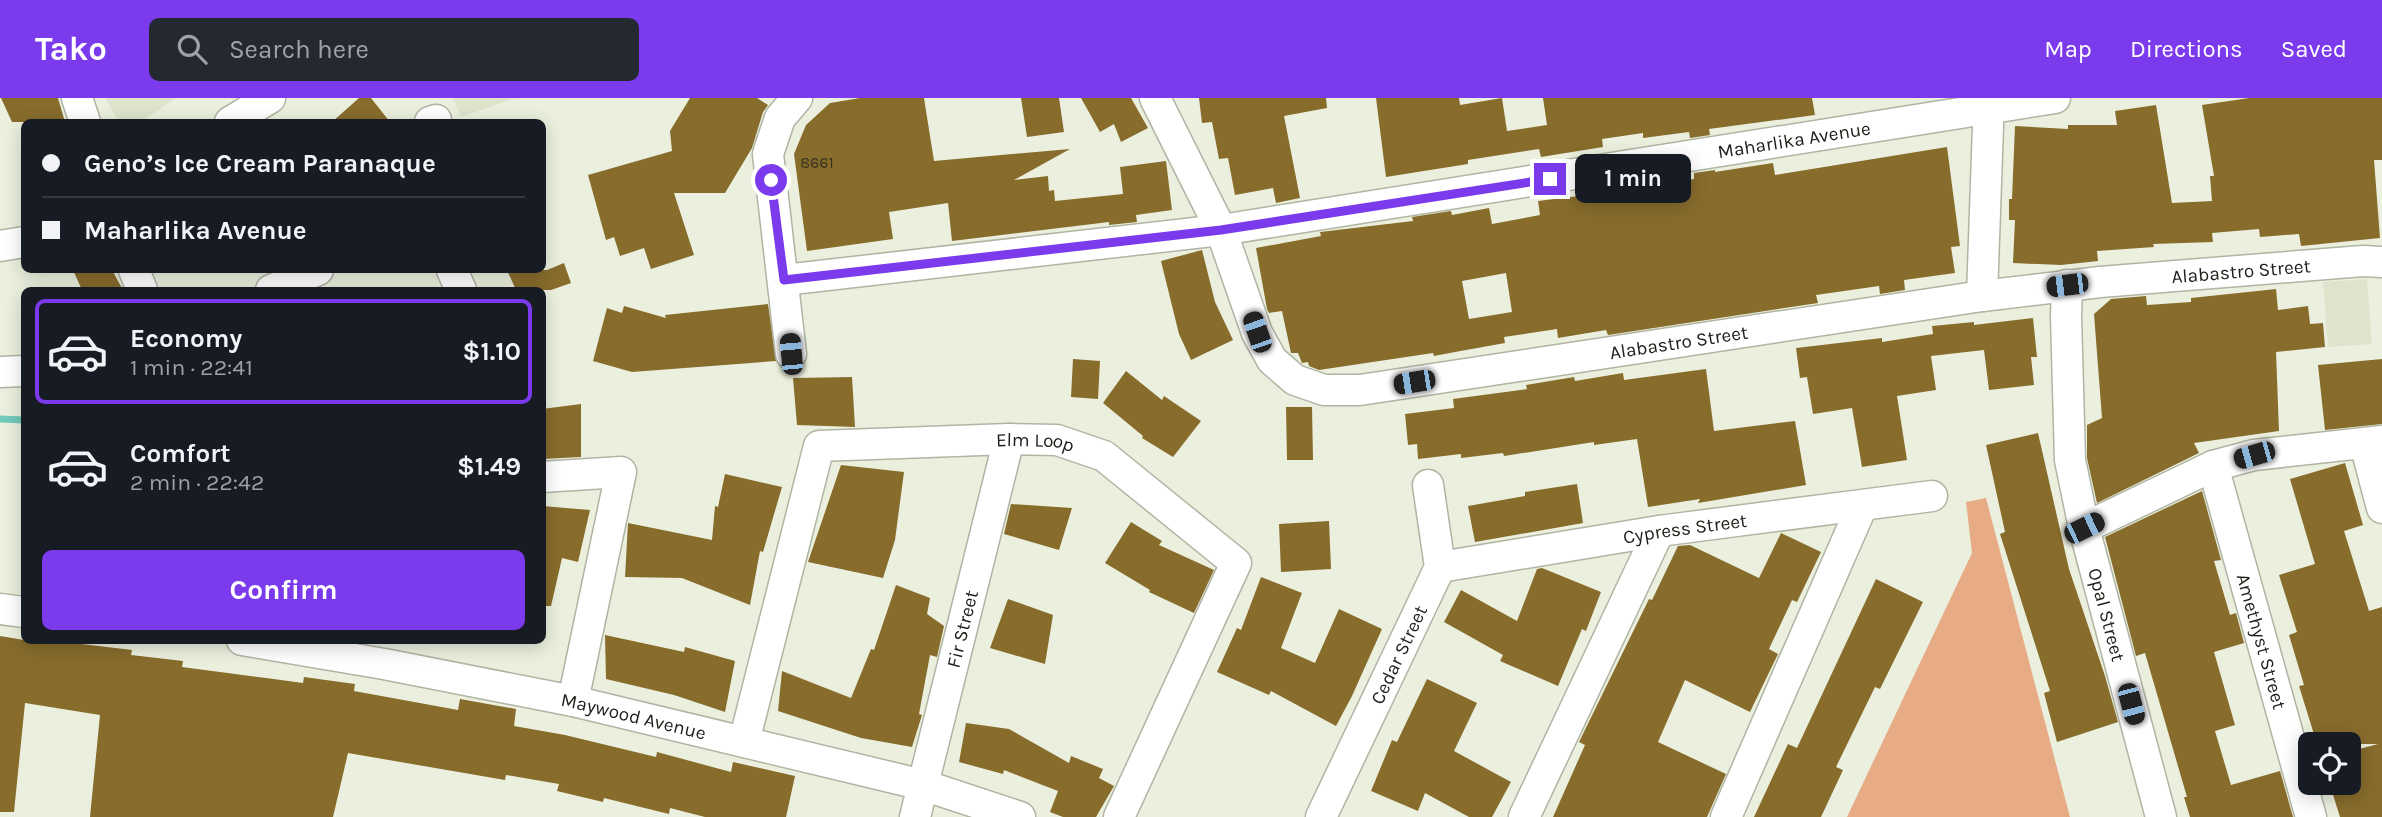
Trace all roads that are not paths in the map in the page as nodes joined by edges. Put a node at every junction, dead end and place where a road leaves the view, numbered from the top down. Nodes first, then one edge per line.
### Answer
1 (77, 98) edge
2 (270, 98) edge
3 (797, 98) edge
4 (1155, 98) edge
5 (2055, 98) edge
6 (1989, 104) edge
7 (84, 119) edge
8 (235, 119) edge
9 (1221, 230) junction
10 (21, 242) edge
11 (0, 246) edge
12 (2382, 262) edge
13 (311, 273) edge
14 (784, 280) junction
15 (2067, 285) junction
16 (278, 287) edge
17 (1982, 296) junction
18 (791, 354) dead end
19 (21, 371) edge
20 (0, 372) edge
21 (1009, 439) junction
22 (2373, 443) edge
23 (2213, 467) junction
24 (546, 477) edge
25 (1428, 485) dead end
26 (1932, 496) dead end
27 (1862, 506) junction
28 (2382, 508) edge
29 (2084, 528) junction
30 (1659, 531) junction
31 (1440, 567) junction
32 (291, 644) edge
33 (387, 652) edge
34 (573, 701) junction
35 (744, 741) junction
36 (923, 785) junction
37 (915, 817) edge
38 (1020, 817) edge
39 (1119, 817) edge
40 (1321, 817) edge
41 (1524, 817) edge
42 (1726, 817) edge
43 (2161, 817) edge
44 (2311, 817) edge

1 - 7 street
2 - 8 street
3 - 14 street
4 - 9 street, Alabastro Street
5 - 6 street, Maharlika Avenue
6 - 9 street, Maharlika Avenue
6 - 17 street
9 - 14 street, Maharlika Avenue
9 - 17 street, Alabastro Street
10 - 11 street
12 - 15 street, Alabastro Street
13 - 16 street
14 - 18 street
15 - 17 street, Alabastro Street
15 - 29 street, Opal Street
19 - 20 street
21 - 35 street, Elm Loop
21 - 36 street, Fir Street
21 - 39 street, Elm Loop
22 - 23 street
22 - 28 street
23 - 29 street
23 - 44 street, Amethyst Street
24 - 34 street
25 - 31 street
26 - 27 street, Cypress Street
27 - 30 street, Cypress Street
27 - 42 street
29 - 43 street, Opal Street
30 - 31 street, Cypress Street
30 - 41 street
31 - 40 street, Cedar Street
32 - 33 street, Maywood Avenue
33 - 34 street, Maywood Avenue
34 - 35 street, Maywood Avenue
35 - 36 street, Maywood Avenue
36 - 37 street, Fir Street
36 - 38 street, Maywood Avenue

